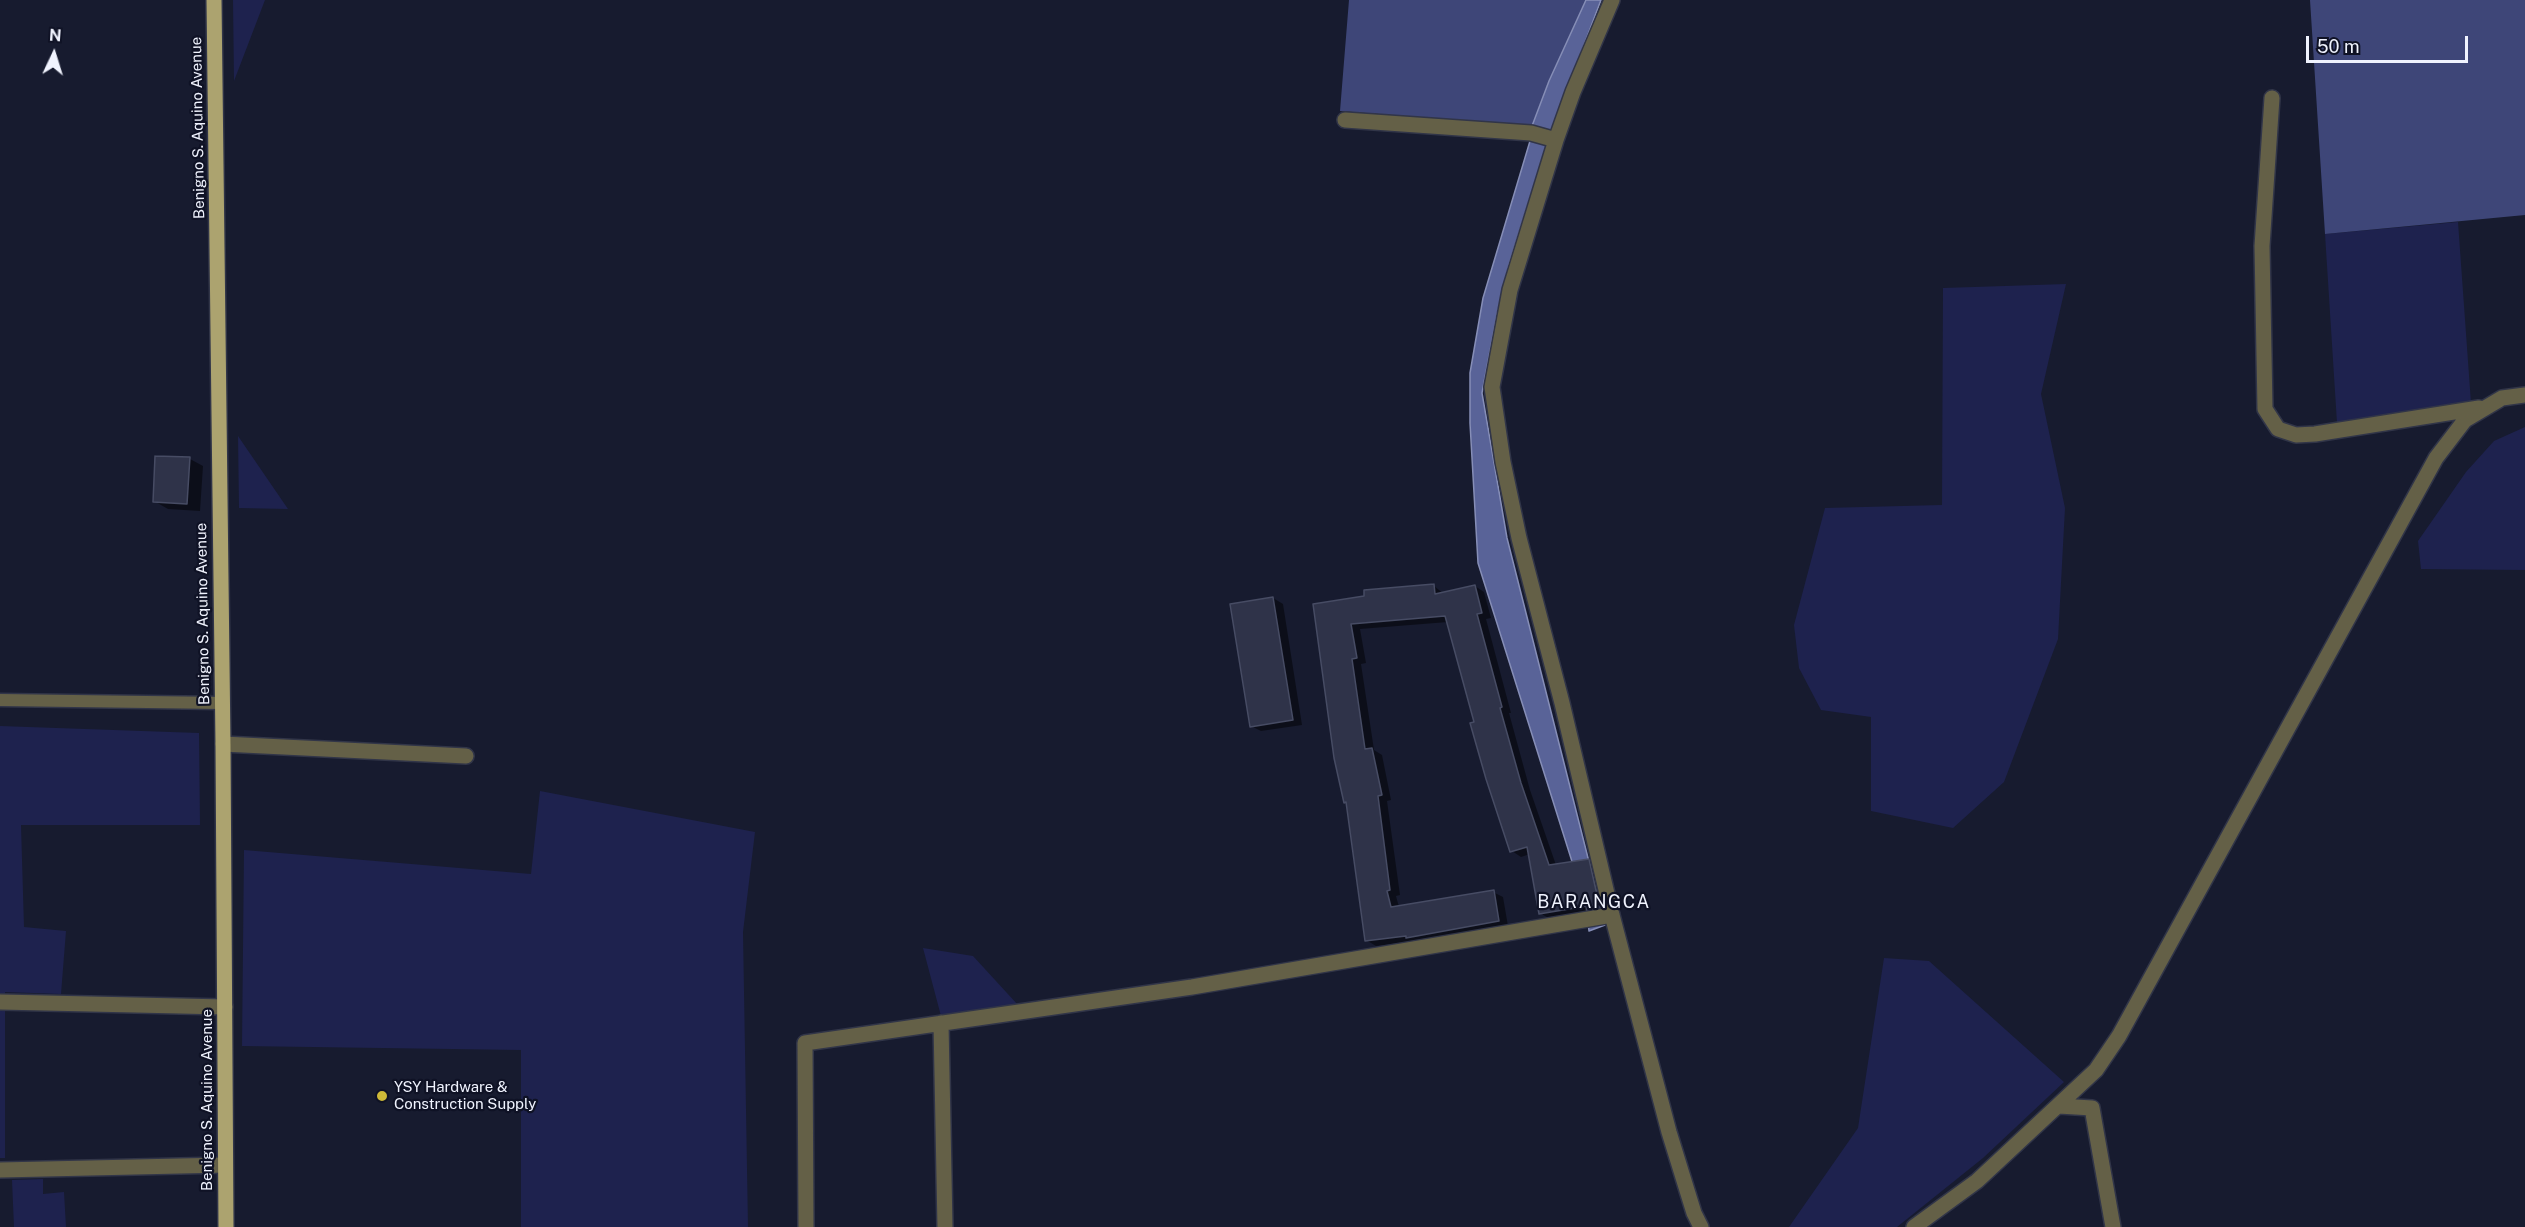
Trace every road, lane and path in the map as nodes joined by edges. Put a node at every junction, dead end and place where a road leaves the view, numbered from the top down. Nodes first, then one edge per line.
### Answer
1 (214, 0) edge
2 (1612, 0) edge
3 (2272, 98) dead end
4 (1345, 120) dead end
5 (1556, 140) junction
6 (2525, 395) edge
7 (2485, 407) junction
8 (0, 700) edge
9 (221, 703) junction
10 (223, 744) junction
11 (466, 756) dead end
12 (1612, 915) junction
13 (0, 1002) edge
14 (225, 1007) junction
15 (940, 1023) junction
16 (2060, 1106) junction
17 (225, 1166) junction
18 (0, 1170) edge
19 (226, 1227) edge
20 (806, 1227) edge
21 (945, 1227) edge
22 (1701, 1227) edge
23 (1914, 1227) edge
24 (2113, 1227) edge

1 - 9 main road, Benigno S. Aquino Avenue
2 - 5 street
3 - 7 street
4 - 5 street
5 - 12 street
6 - 7 street
7 - 16 street
8 - 9 lane
9 - 10 main road, Benigno S. Aquino Avenue
10 - 11 street
10 - 14 main road, Benigno S. Aquino Avenue
12 - 15 street
12 - 22 street
13 - 14 street
14 - 17 main road, Benigno S. Aquino Avenue
15 - 20 street
15 - 21 street
16 - 23 street
16 - 24 street
17 - 18 street
17 - 19 main road, Benigno S. Aquino Avenue

